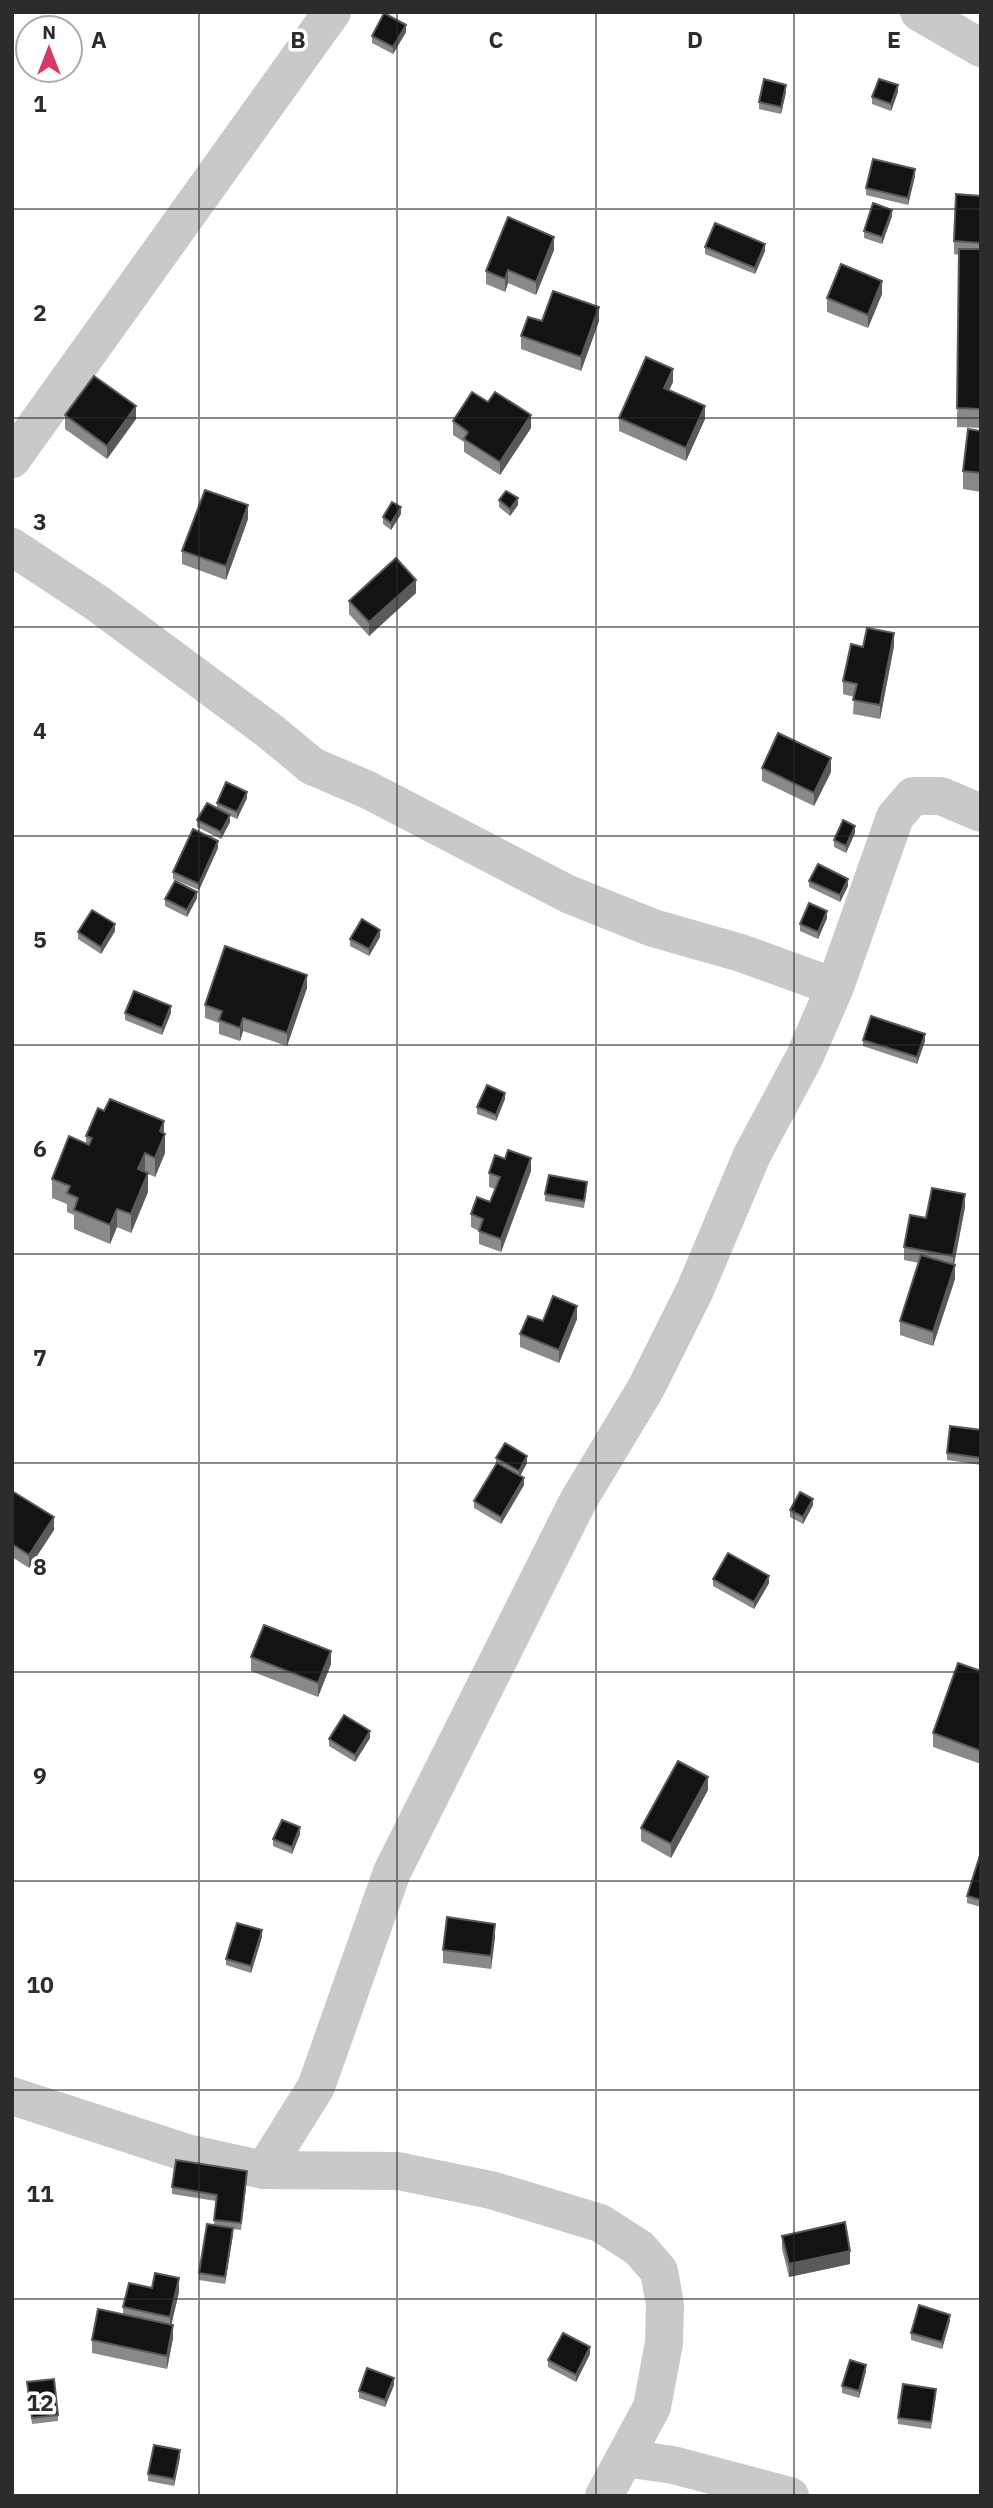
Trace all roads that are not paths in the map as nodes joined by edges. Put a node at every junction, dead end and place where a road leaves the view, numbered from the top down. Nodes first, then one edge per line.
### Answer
1 (332, 12) edge
2 (919, 12) edge
3 (981, 48) edge
4 (12, 459) edge
5 (12, 547) edge
6 (981, 813) edge
7 (835, 987) junction
8 (12, 2096) edge
9 (264, 2170) junction
10 (625, 2458) junction
11 (604, 2496) edge
12 (790, 2496) edge

1 - 4 street
2 - 3 street
5 - 7 street
6 - 7 street
7 - 9 street
8 - 9 street
9 - 10 street
10 - 11 street
10 - 12 street

